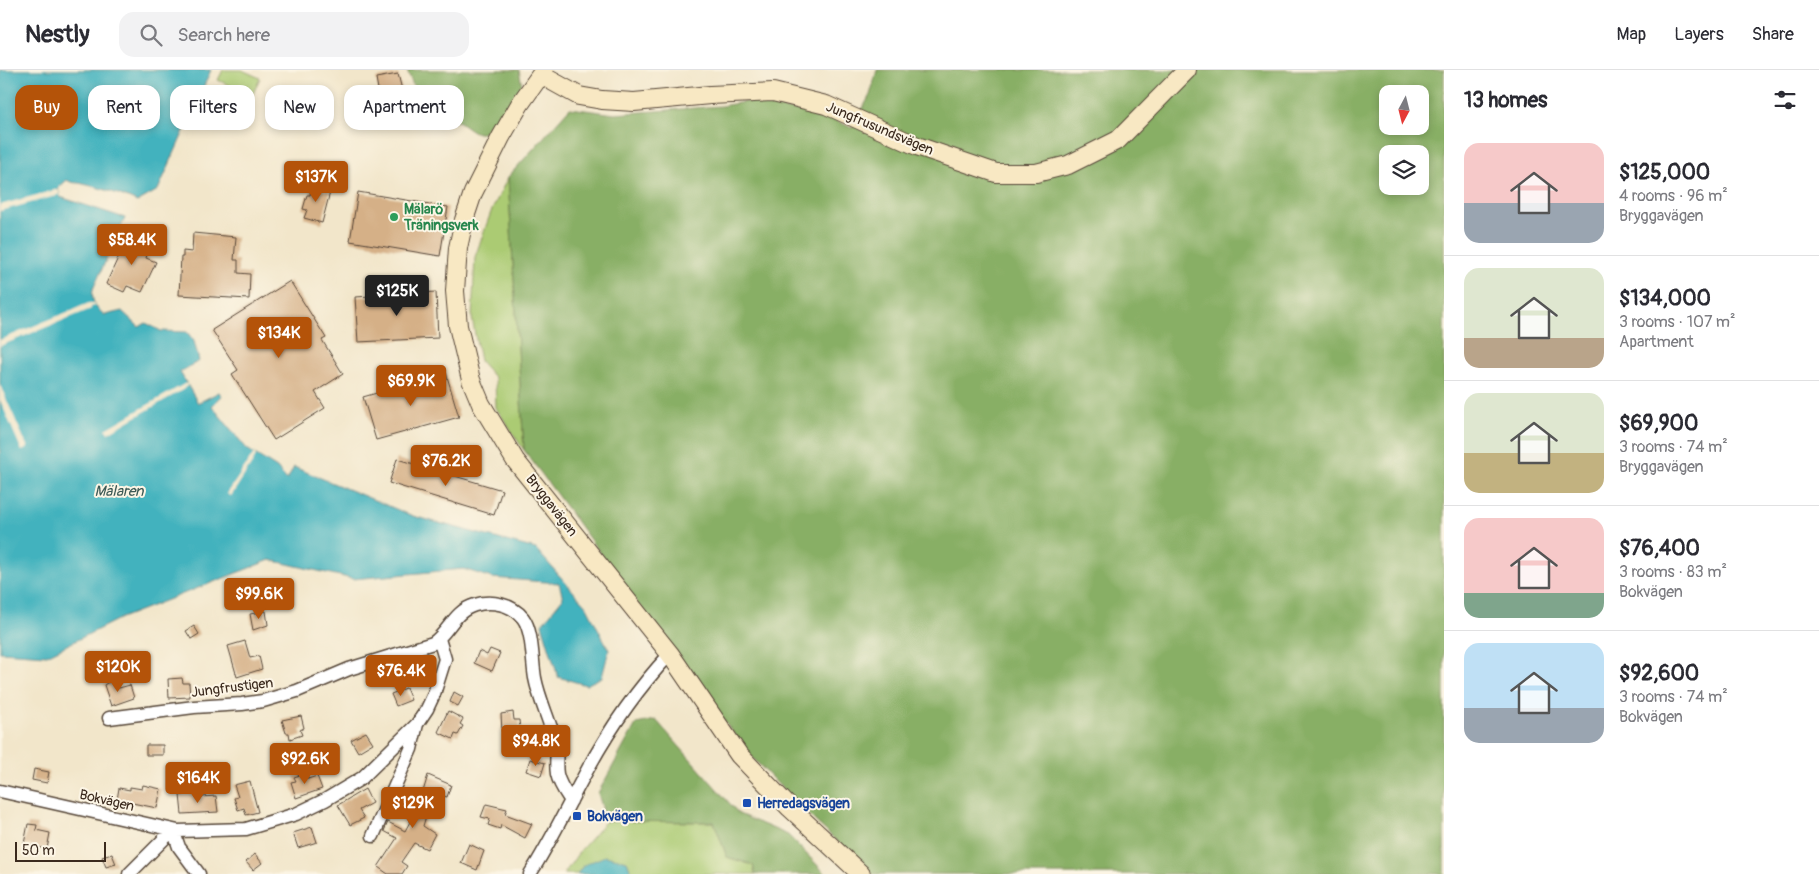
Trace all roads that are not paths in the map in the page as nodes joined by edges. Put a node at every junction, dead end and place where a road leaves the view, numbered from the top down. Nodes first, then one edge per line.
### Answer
1 (1187, 70) edge
2 (542, 72) edge
3 (439, 639) junction
4 (670, 654) junction
5 (109, 718) dead end
6 (417, 724) junction
7 (0, 791) edge
8 (571, 800) junction
9 (173, 830) junction
10 (373, 836) dead end
11 (129, 874) edge
12 (199, 874) edge
13 (530, 874) edge
14 (861, 874) edge

1 - 2 main road, Jungfrusundsvägen
2 - 4 main road, Bryggavägen
3 - 5 street, Jungfrustigen
3 - 6 street, Bokvägen
3 - 8 street
4 - 8 street
4 - 14 main road, Bryggavägen
6 - 9 street, Bokvägen
6 - 10 street
7 - 9 street, Bokvägen
8 - 13 street
9 - 11 street
9 - 12 street

